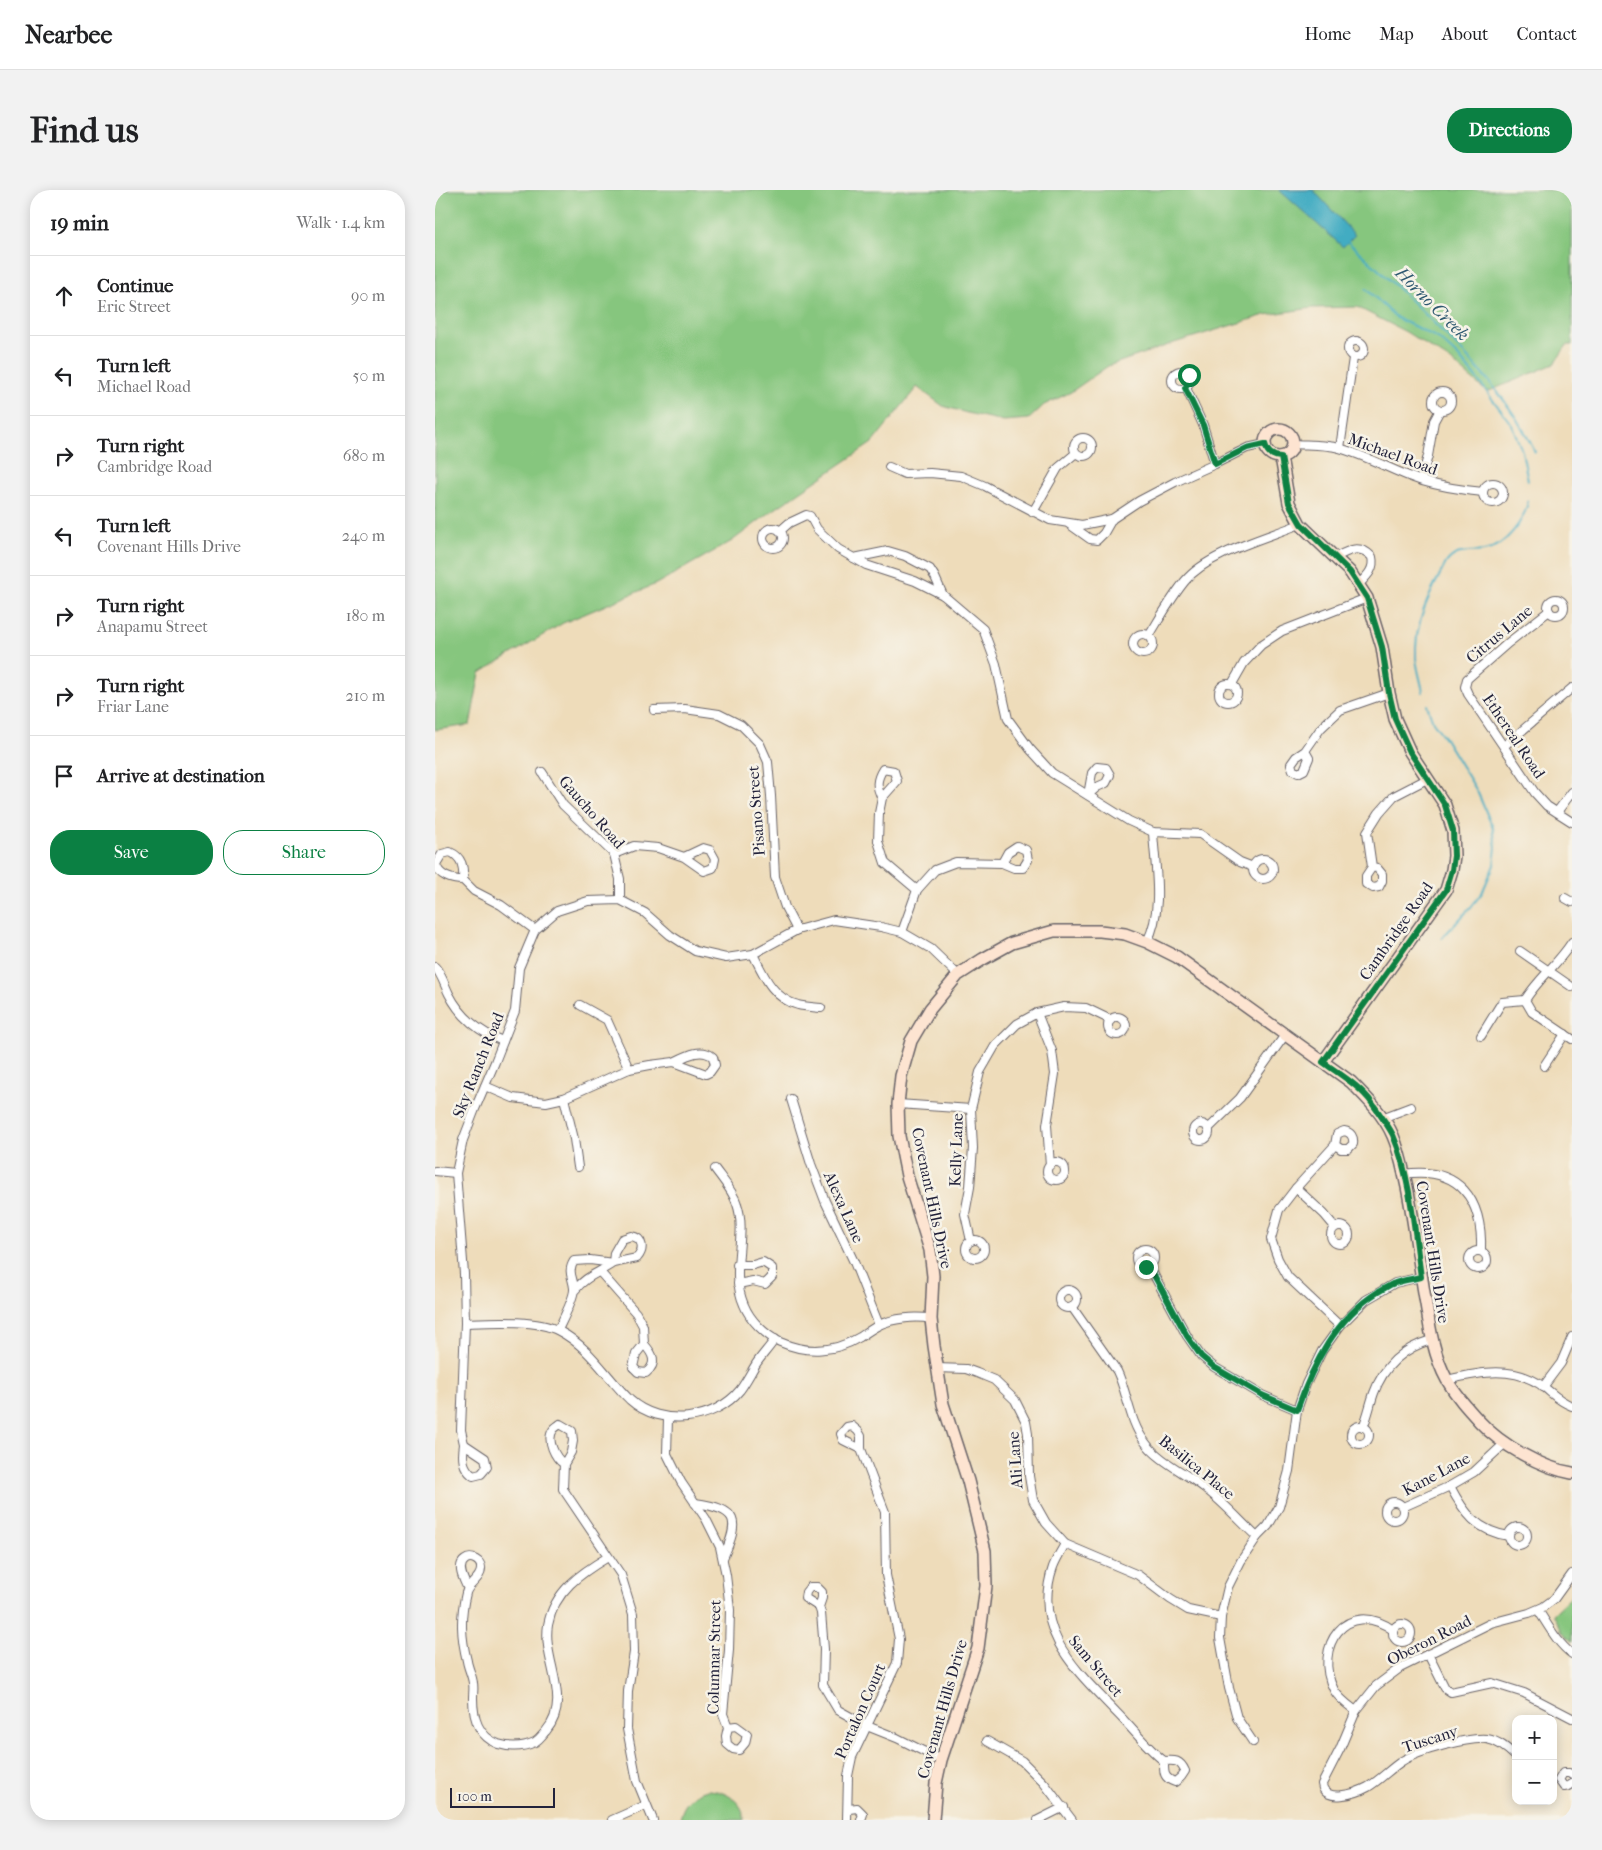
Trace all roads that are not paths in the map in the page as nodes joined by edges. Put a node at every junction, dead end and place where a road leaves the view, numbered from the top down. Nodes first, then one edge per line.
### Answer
1 (1353, 358) dead end
2 (1185, 388) dead end
3 (1440, 410) dead end
4 (1265, 444) junction
5 (1293, 444) junction
6 (1340, 448) junction
7 (1076, 452) dead end
8 (1281, 457) junction
9 (1215, 464) junction
10 (889, 468) dead end
11 (1421, 480) junction
12 (1483, 492) dead end
13 (1033, 512) junction
14 (1112, 519) junction
15 (1067, 523) junction
16 (1301, 524) junction
17 (780, 531) dead end
18 (854, 558) junction
19 (1336, 558) junction
20 (1359, 584) junction
21 (943, 596) junction
22 (1367, 598) junction
23 (1549, 611) dead end
24 (1149, 636) dead end
25 (1467, 679) joint
26 (1231, 684) dead end
27 (1572, 688) edge
28 (1389, 693) junction
29 (654, 710) dead end
30 (1505, 746) junction
31 (1305, 751) dead end
32 (542, 772) dead end
33 (1427, 778) junction
34 (1572, 792) edge
35 (882, 798) dead end
36 (1557, 812) junction
37 (1572, 822) edge
38 (1153, 832) junction
39 (614, 854) junction
40 (684, 857) dead end
41 (1002, 863) dead end
42 (1253, 867) dead end
43 (1372, 867) dead end
44 (463, 880) dead end
45 (917, 890) junction
46 (620, 900) junction
47 (535, 930) junction
48 (797, 930) junction
49 (901, 932) junction
50 (1147, 942) junction
51 (1572, 942) edge
52 (1520, 951) dead end
53 (753, 954) junction
54 (435, 967) edge
55 (1549, 972) junction
56 (958, 975) junction
57 (1572, 987) edge
58 (1525, 1000) junction
59 (580, 1005) dead end
60 (821, 1008) dead end
61 (1037, 1014) junction
62 (1111, 1020) dead end
63 (1565, 1034) junction
64 (1285, 1035) junction
65 (1481, 1036) dead end
66 (1572, 1039) edge
67 (503, 1041) junction
68 (674, 1062) junction
69 (1323, 1062) junction
70 (1544, 1066) dead end
71 (629, 1069) junction
72 (485, 1086) junction
73 (564, 1098) junction
74 (791, 1099) dead end
75 (898, 1104) junction
76 (1411, 1107) dead end
77 (971, 1109) junction
78 (1382, 1118) junction
79 (1208, 1129) dead end
80 (1335, 1145) dead end
81 (1049, 1165) dead end
82 (579, 1167) dead end
83 (715, 1169) dead end
84 (435, 1171) edge
85 (456, 1173) junction
86 (1404, 1174) junction
87 (1296, 1188) junction
88 (1335, 1227) dead end
89 (971, 1241) dead end
90 (1481, 1251) dead end
91 (737, 1265) junction
92 (1149, 1266) dead end
93 (600, 1272) junction
94 (1421, 1277) junction
95 (738, 1284) junction
96 (575, 1290) junction
97 (1072, 1307) dead end
98 (931, 1319) junction
99 (465, 1323) junction
100 (879, 1324) junction
101 (1340, 1326) junction
102 (558, 1330) junction
103 (1572, 1337) edge
104 (775, 1340) junction
105 (1431, 1340) junction
106 (644, 1344) dead end
107 (936, 1368) junction
108 (1447, 1380) junction
109 (1543, 1387) junction
110 (1572, 1406) edge
111 (1297, 1410) junction
112 (668, 1418) junction
113 (1363, 1427) dead end
114 (464, 1444) dead end
115 (1504, 1444) junction
116 (861, 1449) dead end
117 (564, 1464) junction
118 (1572, 1473) edge
119 (1450, 1486) junction
120 (695, 1503) junction
121 (1403, 1507) dead end
122 (1509, 1536) dead end
123 (1257, 1537) junction
124 (1065, 1544) junction
125 (609, 1557) junction
126 (723, 1558) junction
127 (1572, 1574) edge
128 (467, 1587) dead end
129 (819, 1607) dead end
130 (1538, 1610) junction
131 (1221, 1617) junction
132 (1393, 1630) dead end
133 (1428, 1654) junction
134 (1572, 1654) edge
135 (1357, 1711) junction
136 (1572, 1718) edge
137 (867, 1726) junction
138 (728, 1727) dead end
139 (987, 1741) dead end
140 (1253, 1742) dead end
141 (1512, 1753) edge
142 (941, 1760) junction
143 (1164, 1761) dead end
144 (1572, 1775) edge
145 (1557, 1778) edge
146 (1557, 1780) edge
147 (1572, 1784) edge
148 (1326, 1793) joint
149 (646, 1805) junction
150 (1064, 1807) junction
151 (849, 1809) junction
152 (611, 1820) edge
153 (653, 1820) edge
154 (847, 1820) edge
155 (861, 1820) edge
156 (933, 1820) edge
157 (1038, 1820) edge
158 (1072, 1820) edge

1 - 6 street
2 - 9 street
3 - 11 street
4 - 5 street
4 - 8 street
4 - 9 street
5 - 6 street, Michael Road
5 - 8 street
6 - 11 street, Michael Road
7 - 13 street
8 - 16 street, Cambridge Road
9 - 14 street
10 - 13 street
11 - 12 street, Michael Road
13 - 15 street
14 - 15 street
14 - 15 street
16 - 19 street, Cambridge Road
16 - 24 street
17 - 18 street
18 - 21 street
18 - 21 street
19 - 20 street, Cambridge Road
19 - 20 street
20 - 22 street, Cambridge Road
21 - 38 street
22 - 26 street
22 - 28 street, Cambridge Road
23 - 25 street, Citrus Lane
25 - 30 street, Ethereal Road
27 - 30 street
28 - 31 street
28 - 33 street, Cambridge Road
29 - 48 street, Pisano Street
30 - 36 street, Ethereal Road
32 - 39 street, Gaucho Road
33 - 43 street
33 - 69 street, Cambridge Road
34 - 36 street
35 - 45 street
36 - 37 street, Ethereal Road
38 - 42 street
38 - 50 street
39 - 40 street
39 - 46 street, Gaucho Road
41 - 45 street
44 - 47 street
45 - 49 street
46 - 47 street, Sky Ranch Road
46 - 53 street
47 - 67 street, Sky Ranch Road
48 - 49 street
48 - 53 street
49 - 56 street
50 - 56 street, Covenant Hills Drive
50 - 64 street, Covenant Hills Drive
51 - 55 street
52 - 55 street
53 - 60 street
54 - 67 street
55 - 57 street
55 - 58 street
56 - 75 street, Covenant Hills Drive
58 - 63 street
58 - 65 street
59 - 71 street
61 - 62 street, Kelly Lane
61 - 77 street, Kelly Lane
61 - 81 street
63 - 66 street
63 - 70 street
64 - 69 street, Covenant Hills Drive
64 - 79 street
67 - 72 street, Sky Ranch Road
68 - 68 street
68 - 71 street
69 - 78 street, Covenant Hills Drive
71 - 73 street
72 - 73 street
72 - 85 street, Sky Ranch Road
73 - 82 street
74 - 100 street, Alexa Lane
75 - 77 street
75 - 98 street, Covenant Hills Drive
76 - 78 street
77 - 89 street, Kelly Lane
78 - 86 street, Covenant Hills Drive
80 - 87 street
83 - 91 street
84 - 85 street
85 - 99 street, Sky Ranch Road
86 - 90 street
86 - 94 street, Covenant Hills Drive
87 - 88 street
87 - 101 street
91 - 95 street
91 - 95 street
92 - 111 street
93 - 96 street
93 - 96 street
93 - 106 street
94 - 101 street
94 - 105 street, Covenant Hills Drive
95 - 104 street
96 - 102 street
97 - 123 street, Basilica Place
98 - 100 street
98 - 107 street, Covenant Hills Drive
99 - 102 street
99 - 114 street, Sky Ranch Road
100 - 104 street
101 - 111 street
102 - 112 street
103 - 109 street
104 - 112 street
105 - 108 street, Covenant Hills Drive
105 - 113 street
107 - 124 street, Ali Lane
107 - 142 street, Covenant Hills Drive
108 - 109 street
108 - 115 street, Covenant Hills Drive
109 - 110 street
111 - 123 street
112 - 120 street, Columnar Street
115 - 118 street, Covenant Hills Drive
115 - 119 street, Kane Lane
116 - 137 street, Portalon Court
117 - 117 street
117 - 125 street
119 - 121 street, Kane Lane
119 - 122 street
120 - 126 street, Columnar Street
120 - 126 street
123 - 131 street
124 - 131 street, Ali Lane
124 - 143 street, Sam Street
125 - 128 street
125 - 149 street
126 - 138 street, Columnar Street
127 - 130 street, Oberon Road
129 - 137 street
130 - 133 street, Oberon Road
130 - 134 street
131 - 140 street
132 - 135 street
133 - 135 street, Oberon Road
133 - 136 street
135 - 148 street, Oberon Road
137 - 142 street
137 - 151 street, Portalon Court
139 - 150 street
141 - 148 street, Tuscany
142 - 156 street, Covenant Hills Drive
144 - 145 street
146 - 147 street
149 - 152 street
149 - 153 street
150 - 157 street
150 - 158 street
151 - 154 street, Portalon Court
151 - 155 street

